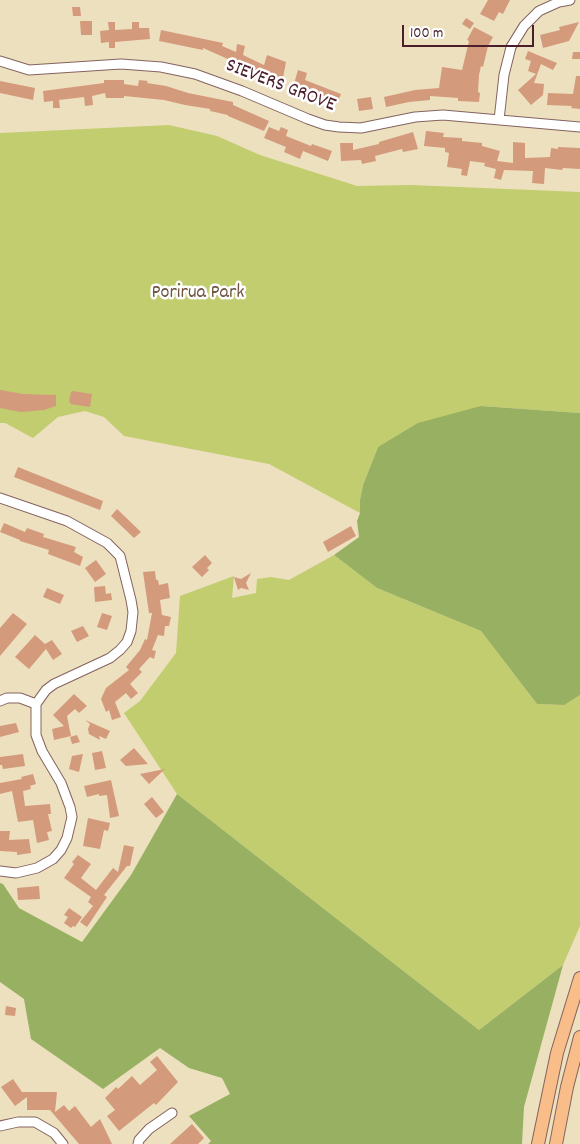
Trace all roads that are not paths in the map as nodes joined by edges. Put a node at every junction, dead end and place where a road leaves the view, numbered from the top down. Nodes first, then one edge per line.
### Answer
1 (570, 0) edge
2 (0, 61) edge
3 (499, 120) junction
4 (580, 127) edge
5 (0, 498) edge
6 (0, 701) edge
7 (36, 704) junction
8 (0, 871) edge
9 (580, 978) edge
10 (580, 1036) edge
11 (172, 1113) dead end
12 (0, 1126) edge
13 (63, 1144) edge
14 (138, 1144) edge
15 (538, 1144) edge
16 (556, 1144) edge

1 - 3 street
2 - 3 street, SIEVERS GROVE
3 - 4 street, SIEVERS GROVE
5 - 7 street
6 - 7 street
7 - 8 street
9 - 15 highway
10 - 16 highway
11 - 14 street
12 - 13 street

